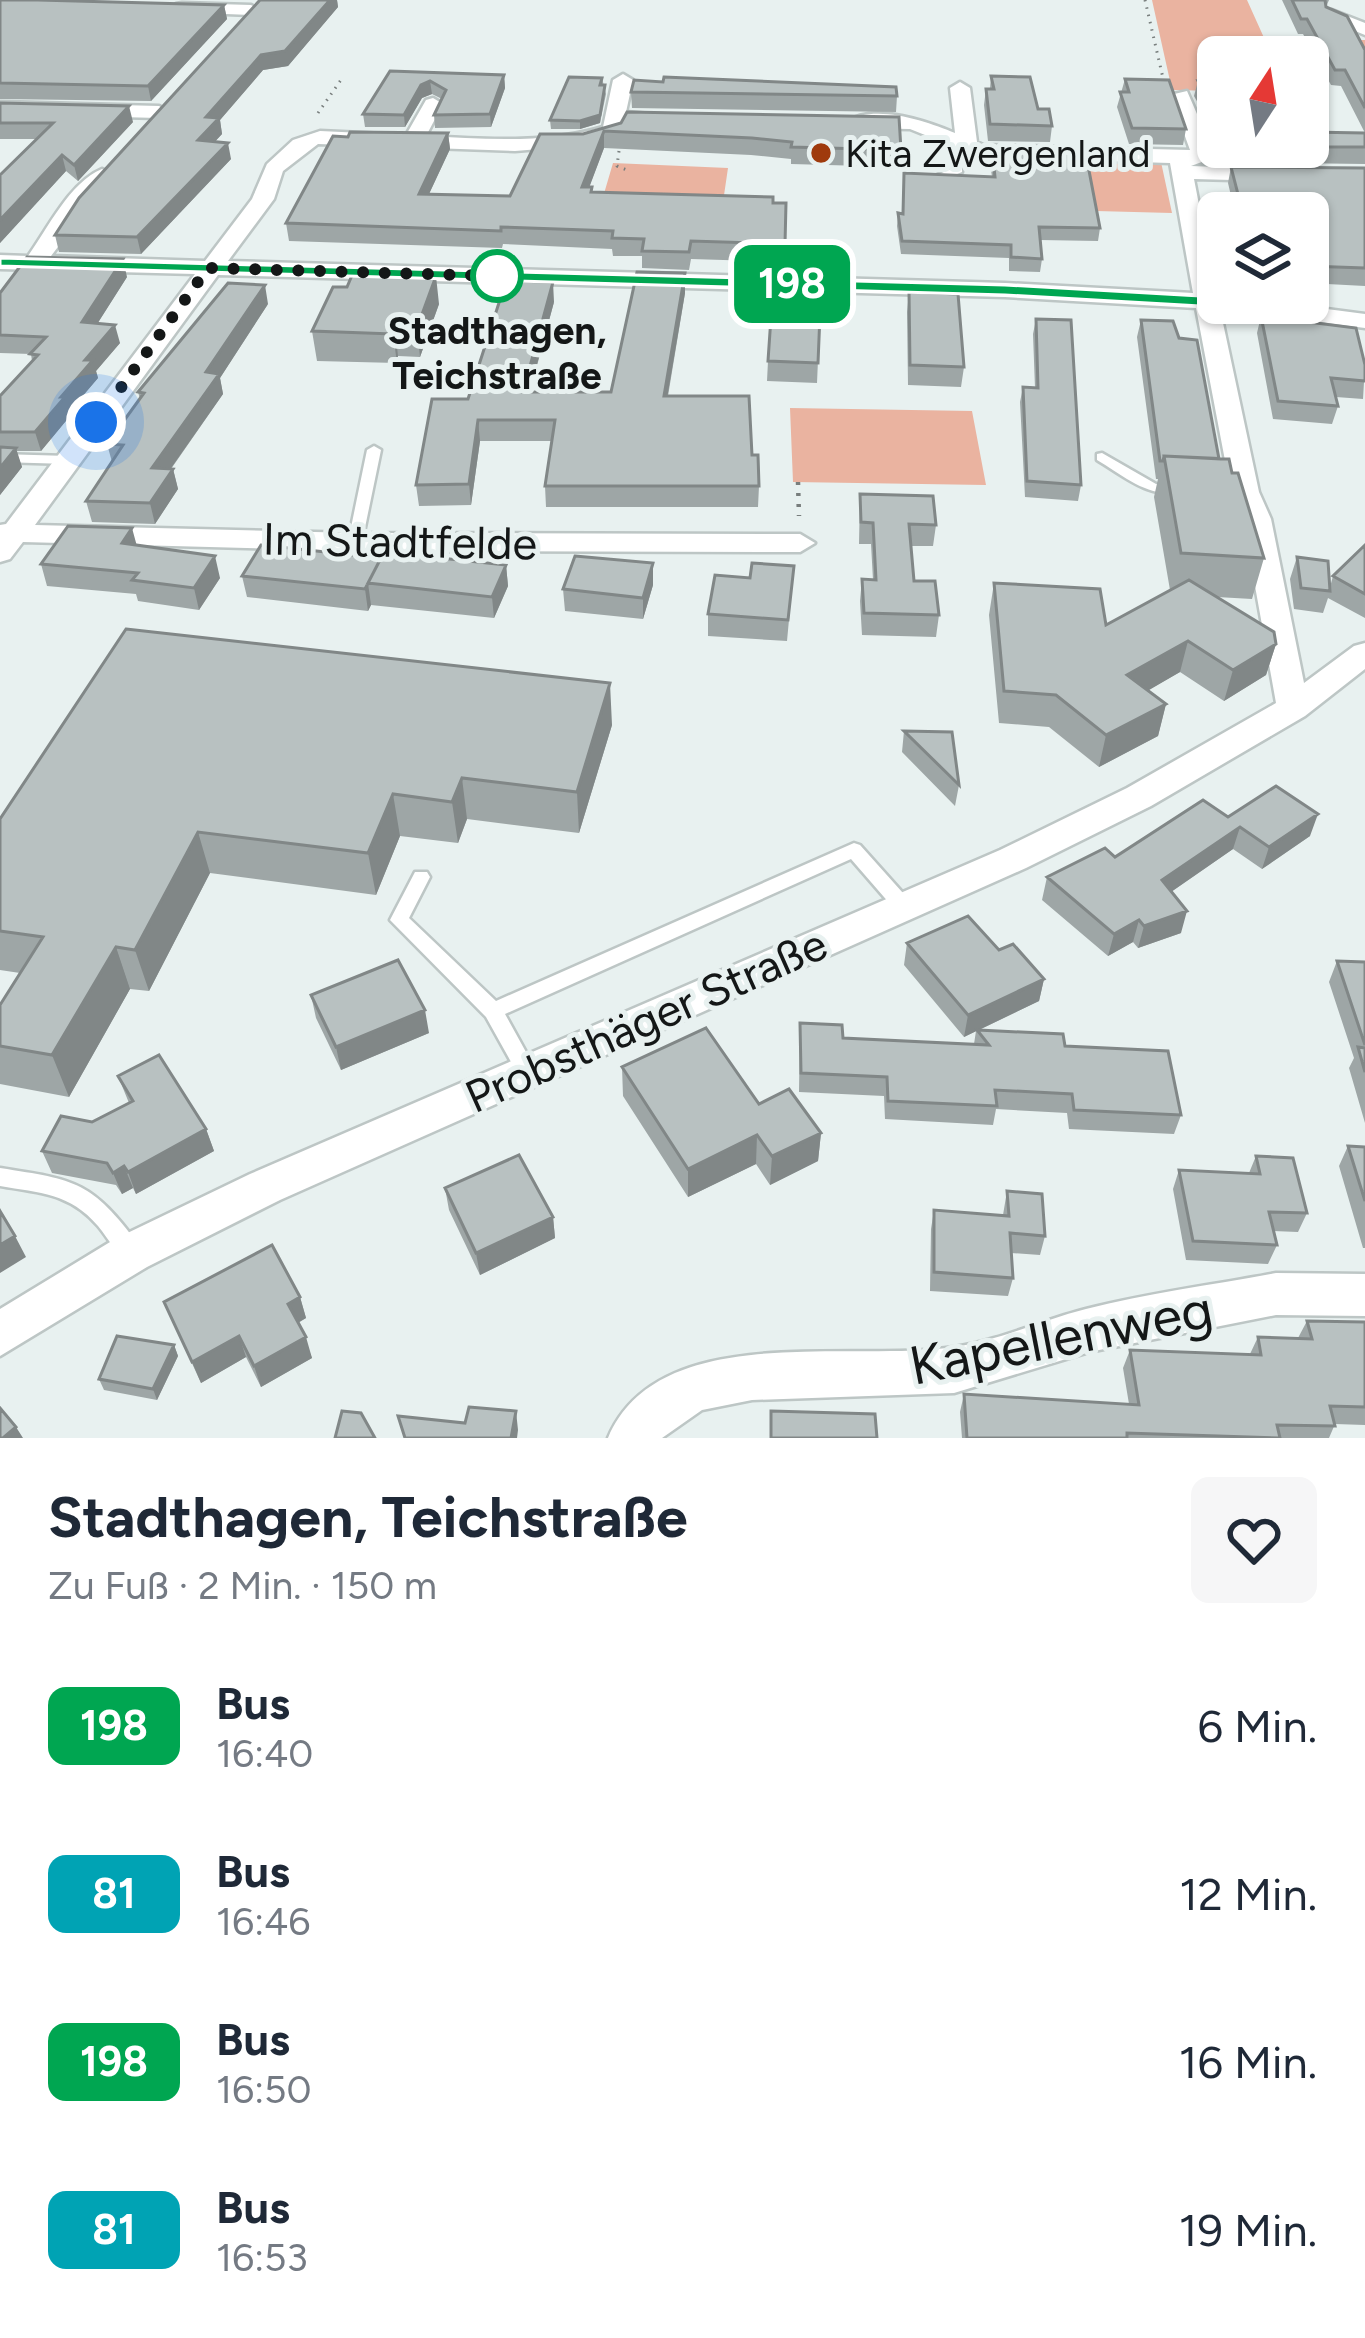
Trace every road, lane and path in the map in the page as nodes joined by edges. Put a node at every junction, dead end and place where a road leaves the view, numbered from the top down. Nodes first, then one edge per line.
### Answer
1 (1145, 0) edge
2 (255, 5) edge
3 (164, 8) edge
4 (1332, 15) edge
5 (236, 27) edge
6 (1365, 30) edge
7 (344, 77) dead end
8 (623, 80) dead end
9 (960, 88) dead end
10 (1180, 94) joint
11 (174, 95) edge
12 (433, 104) edge
13 (0, 108) edge
14 (615, 118) junction
15 (680, 120) edge
16 (828, 121) edge
17 (966, 135) junction
18 (312, 138) junction
19 (414, 140) junction
20 (115, 160) edge
21 (1181, 165) junction
22 (1289, 175) edge
23 (940, 177) edge
24 (1197, 228) edge
25 (0, 262) edge
26 (35, 263) junction
27 (208, 268) junction
28 (1197, 301) edge
29 (1329, 316) edge
30 (1365, 321) edge
31 (1218, 324) edge
32 (374, 450) dead end
33 (1102, 457) dead end
34 (0, 458) edge
35 (68, 460) junction
36 (1199, 490) edge
37 (5, 540) edge
38 (356, 542) junction
39 (800, 543) dead end
40 (1365, 653) edge
41 (1293, 708) junction
42 (421, 878) dead end
43 (904, 907) junction
44 (493, 1012) junction
45 (527, 1072) junction
46 (0, 1177) edge
47 (131, 1253) junction
48 (1365, 1294) edge
49 (0, 1334) edge
50 (632, 1438) edge

1 - 10 path
2 - 3 street
2 - 5 street
4 - 6 street
7 - 18 path
8 - 14 street
9 - 17 street
10 - 21 street
11 - 13 street
12 - 19 street
14 - 15 street
14 - 19 street
16 - 17 street
17 - 21 street
17 - 23 lane
18 - 19 street
18 - 27 street
20 - 26 street
21 - 22 street
21 - 24 street
25 - 26 street
26 - 27 street
27 - 28 street
27 - 35 street
29 - 30 street
31 - 41 street
32 - 38 lane
33 - 36 lane
34 - 35 lane
35 - 37 street
37 - 38 street, Im Stadtfelde
38 - 39 street, Im Stadtfelde
40 - 41 street, Probsthäger Straße
41 - 43 street, Probsthäger Straße
42 - 44 lane
43 - 44 lane
43 - 45 street, Probsthäger Straße
44 - 45 lane
45 - 47 street, Probsthäger Straße
46 - 47 lane
47 - 49 street, Probsthäger Straße
48 - 50 street, Kapellenweg

